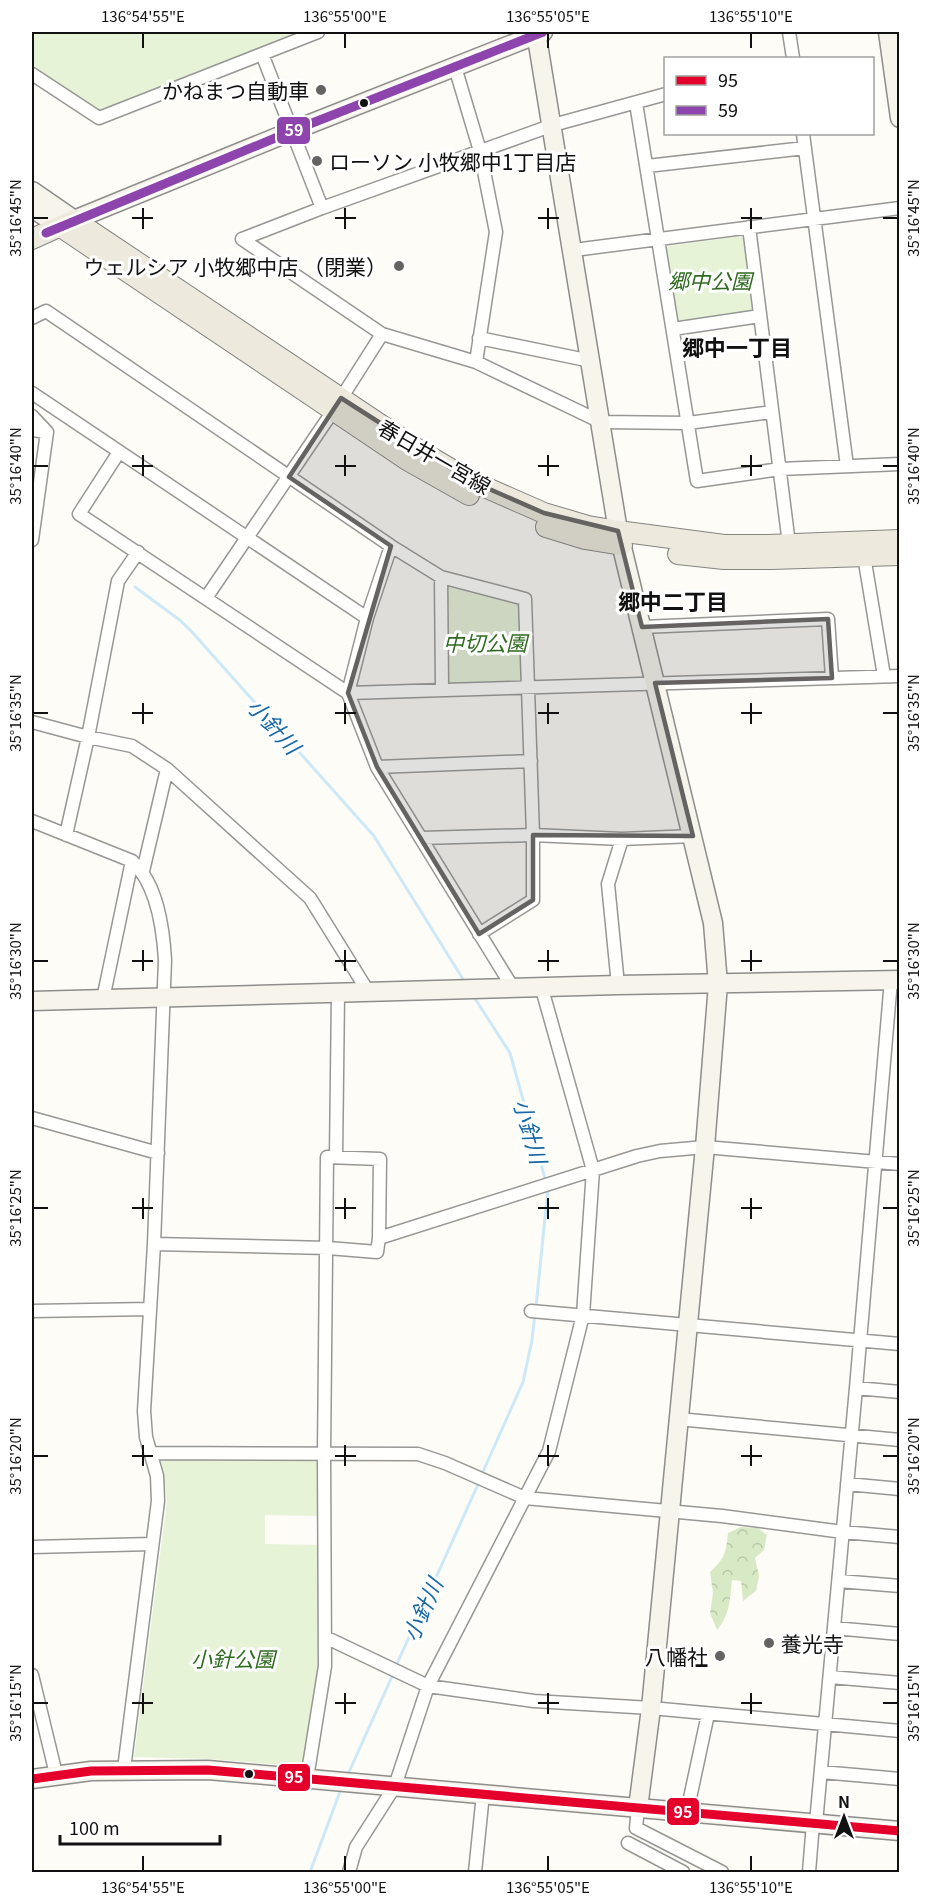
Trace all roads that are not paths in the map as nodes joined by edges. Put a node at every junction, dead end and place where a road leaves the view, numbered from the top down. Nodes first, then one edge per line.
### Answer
1 (318, 32) edge
2 (539, 32) edge
3 (789, 32) edge
4 (888, 32) edge
5 (262, 54) junction
6 (793, 57) edge
7 (455, 67) junction
8 (32, 74) edge
9 (664, 95) edge
10 (636, 103) junction
11 (900, 118) edge
12 (553, 125) junction
13 (292, 131) junction
14 (803, 135) edge
15 (805, 148) junction
16 (480, 151) junction
17 (647, 166) junction
18 (32, 191) edge
19 (32, 208) edge
20 (322, 208) junction
21 (900, 208) edge
22 (814, 219) junction
23 (67, 224) junction
24 (749, 227) junction
25 (32, 239) edge
26 (659, 239) junction
27 (574, 250) junction
28 (760, 316) junction
29 (32, 318) edge
30 (674, 329) junction
31 (382, 334) junction
32 (479, 338) junction
33 (476, 362) junction
34 (591, 362) junction
35 (32, 393) edge
36 (337, 404) junction
37 (772, 412) junction
38 (32, 416) edge
39 (601, 422) junction
40 (688, 423) junction
41 (32, 430) edge
42 (46, 432) junction
43 (119, 452) junction
44 (900, 464) edge
45 (847, 466) junction
46 (780, 469) junction
47 (289, 477) junction
48 (246, 537) junction
49 (620, 538) junction
50 (32, 540) edge
51 (900, 540) edge
52 (789, 544) junction
53 (391, 546) junction
54 (138, 552) junction
55 (900, 555) edge
56 (864, 556) junction
57 (441, 577) junction
58 (206, 598) junction
59 (367, 618) junction
60 (642, 627) junction
61 (884, 676) junction
62 (900, 676) edge
63 (832, 678) junction
64 (655, 683) junction
65 (529, 687) junction
66 (442, 689) junction
67 (348, 693) junction
68 (32, 722) edge
69 (88, 737) junction
70 (531, 761) junction
71 (377, 767) junction
72 (167, 769) junction
73 (32, 821) edge
74 (66, 835) junction
75 (533, 835) junction
76 (693, 836) junction
77 (421, 838) junction
78 (622, 839) junction
79 (132, 861) junction
80 (142, 871) junction
81 (479, 934) junction
82 (895, 980) edge
83 (718, 984) junction
84 (618, 985) junction
85 (513, 988) junction
86 (542, 989) junction
87 (338, 993) junction
88 (369, 993) junction
89 (164, 997) junction
90 (103, 999) junction
91 (32, 1001) edge
92 (32, 1118) edge
93 (705, 1147) junction
94 (158, 1153) junction
95 (336, 1157) junction
96 (875, 1162) junction
97 (900, 1164) edge
98 (593, 1170) junction
99 (379, 1238) junction
100 (154, 1244) junction
101 (327, 1248) junction
102 (150, 1309) junction
103 (32, 1311) edge
104 (531, 1311) dead end
105 (583, 1315) junction
106 (687, 1325) junction
107 (860, 1340) junction
108 (900, 1344) edge
109 (856, 1388) junction
110 (900, 1392) edge
111 (678, 1419) junction
112 (851, 1436) junction
113 (900, 1440) edge
114 (150, 1453) junction
115 (324, 1453) junction
116 (847, 1484) junction
117 (900, 1489) edge
118 (525, 1498) junction
119 (669, 1512) junction
120 (843, 1532) junction
121 (900, 1537) edge
122 (152, 1544) junction
123 (32, 1547) edge
124 (838, 1581) junction
125 (900, 1586) edge
126 (834, 1628) junction
127 (900, 1634) edge
128 (325, 1636) junction
129 (32, 1675) edge
130 (830, 1677) junction
131 (900, 1683) edge
132 (428, 1686) junction
133 (651, 1708) junction
134 (708, 1714) junction
135 (825, 1724) junction
136 (900, 1731) edge
137 (124, 1769) junction
138 (821, 1772) junction
139 (56, 1774) junction
140 (307, 1778) junction
141 (32, 1779) edge
142 (900, 1779) edge
143 (395, 1786) junction
144 (483, 1794) junction
145 (638, 1808) junction
146 (687, 1812) junction
147 (814, 1823) junction
148 (900, 1831) edge
149 (628, 1843) dead end
150 (349, 1872) edge
151 (475, 1872) edge
152 (683, 1872) edge
153 (722, 1872) edge
154 (809, 1872) edge

1 - 5 street
2 - 7 street
2 - 12 street
3 - 6 street
4 - 11 street
5 - 8 street
5 - 13 street
7 - 13 street
7 - 16 street
9 - 10 street
10 - 12 street
10 - 17 street
12 - 16 street
12 - 27 street
13 - 20 street
13 - 23 street
14 - 15 street
15 - 17 street
15 - 22 street
16 - 20 street
16 - 32 street
17 - 26 street
18 - 23 street
19 - 23 street
20 - 31 street
21 - 22 street
22 - 24 street
22 - 45 street
23 - 25 main road
23 - 36 main road, 春日井一宮線
24 - 26 street
24 - 28 street
26 - 27 street
26 - 30 street
27 - 34 street
28 - 30 street
28 - 37 street
29 - 47 street
30 - 40 street
31 - 33 street
31 - 36 street
32 - 33 street
32 - 34 street
33 - 39 street
34 - 39 street
35 - 43 street
36 - 47 street
36 - 49 main road, 春日井一宮線
37 - 40 street
37 - 46 street
38 - 42 street
39 - 40 street
39 - 49 street
40 - 46 street
41 - 42 street
42 - 50 street
43 - 48 street
43 - 54 street
44 - 45 street
45 - 46 street
46 - 52 street
47 - 48 street
47 - 53 street
48 - 58 street
48 - 59 street
49 - 52 main road, 春日井一宮線
49 - 56 main road, 春日井一宮線
49 - 60 street
51 - 52 main road, 春日井一宮線
53 - 57 street
53 - 59 street
54 - 58 street
54 - 69 street
55 - 56 main road, 春日井一宮線
56 - 61 street
57 - 65 street
57 - 66 street
58 - 67 street
59 - 67 street
60 - 63 street
60 - 64 street
61 - 62 street
61 - 63 street
63 - 64 street
64 - 65 street
64 - 76 street
65 - 66 street
65 - 70 street
66 - 67 street
67 - 71 street
68 - 69 street
69 - 72 street
69 - 74 street
70 - 71 street
70 - 75 street
71 - 77 street
72 - 80 street
72 - 88 street
73 - 74 street
74 - 79 street
75 - 77 street
75 - 78 street
75 - 81 street
76 - 78 street
76 - 83 street
77 - 81 street
78 - 84 street
79 - 80 street
79 - 90 street
80 - 89 street
81 - 85 street
82 - 83 street
82 - 96 street
83 - 84 street
83 - 93 street
84 - 86 street
85 - 86 street
85 - 88 street
86 - 98 street
87 - 88 street
87 - 89 street
87 - 95 street
89 - 90 street
89 - 94 street
90 - 91 street
92 - 94 street
93 - 96 street
93 - 98 street
93 - 106 street
94 - 100 street
95 - 99 street
95 - 101 street
96 - 97 street
96 - 107 street
98 - 99 street
98 - 105 street
99 - 101 street
100 - 101 street
100 - 102 street
101 - 115 street
102 - 103 street
102 - 114 street
104 - 105 street
105 - 106 street
105 - 118 street
106 - 107 street
106 - 111 street
107 - 108 street
107 - 109 street
109 - 110 street
109 - 112 street
111 - 112 street
111 - 119 street
112 - 113 street
112 - 116 street
114 - 115 street
114 - 122 street
115 - 118 street
115 - 128 street
116 - 117 street
116 - 120 street
118 - 119 street
118 - 132 street
119 - 120 street
119 - 133 street
120 - 121 street
120 - 124 street
122 - 123 street
122 - 137 street
124 - 125 street
124 - 126 street
126 - 127 street
126 - 130 street
128 - 132 street
128 - 140 street
129 - 139 street
130 - 131 street
130 - 135 street
132 - 133 street
132 - 143 street
133 - 134 street
133 - 145 street
134 - 135 street
134 - 146 street
135 - 136 street
135 - 138 street
137 - 139 street
137 - 140 street
138 - 142 street
138 - 147 street
139 - 141 street
140 - 143 street
143 - 144 street
143 - 150 street
144 - 145 street
144 - 151 street
145 - 146 street
145 - 153 street
146 - 147 street
147 - 148 street
147 - 154 street
149 - 152 street

